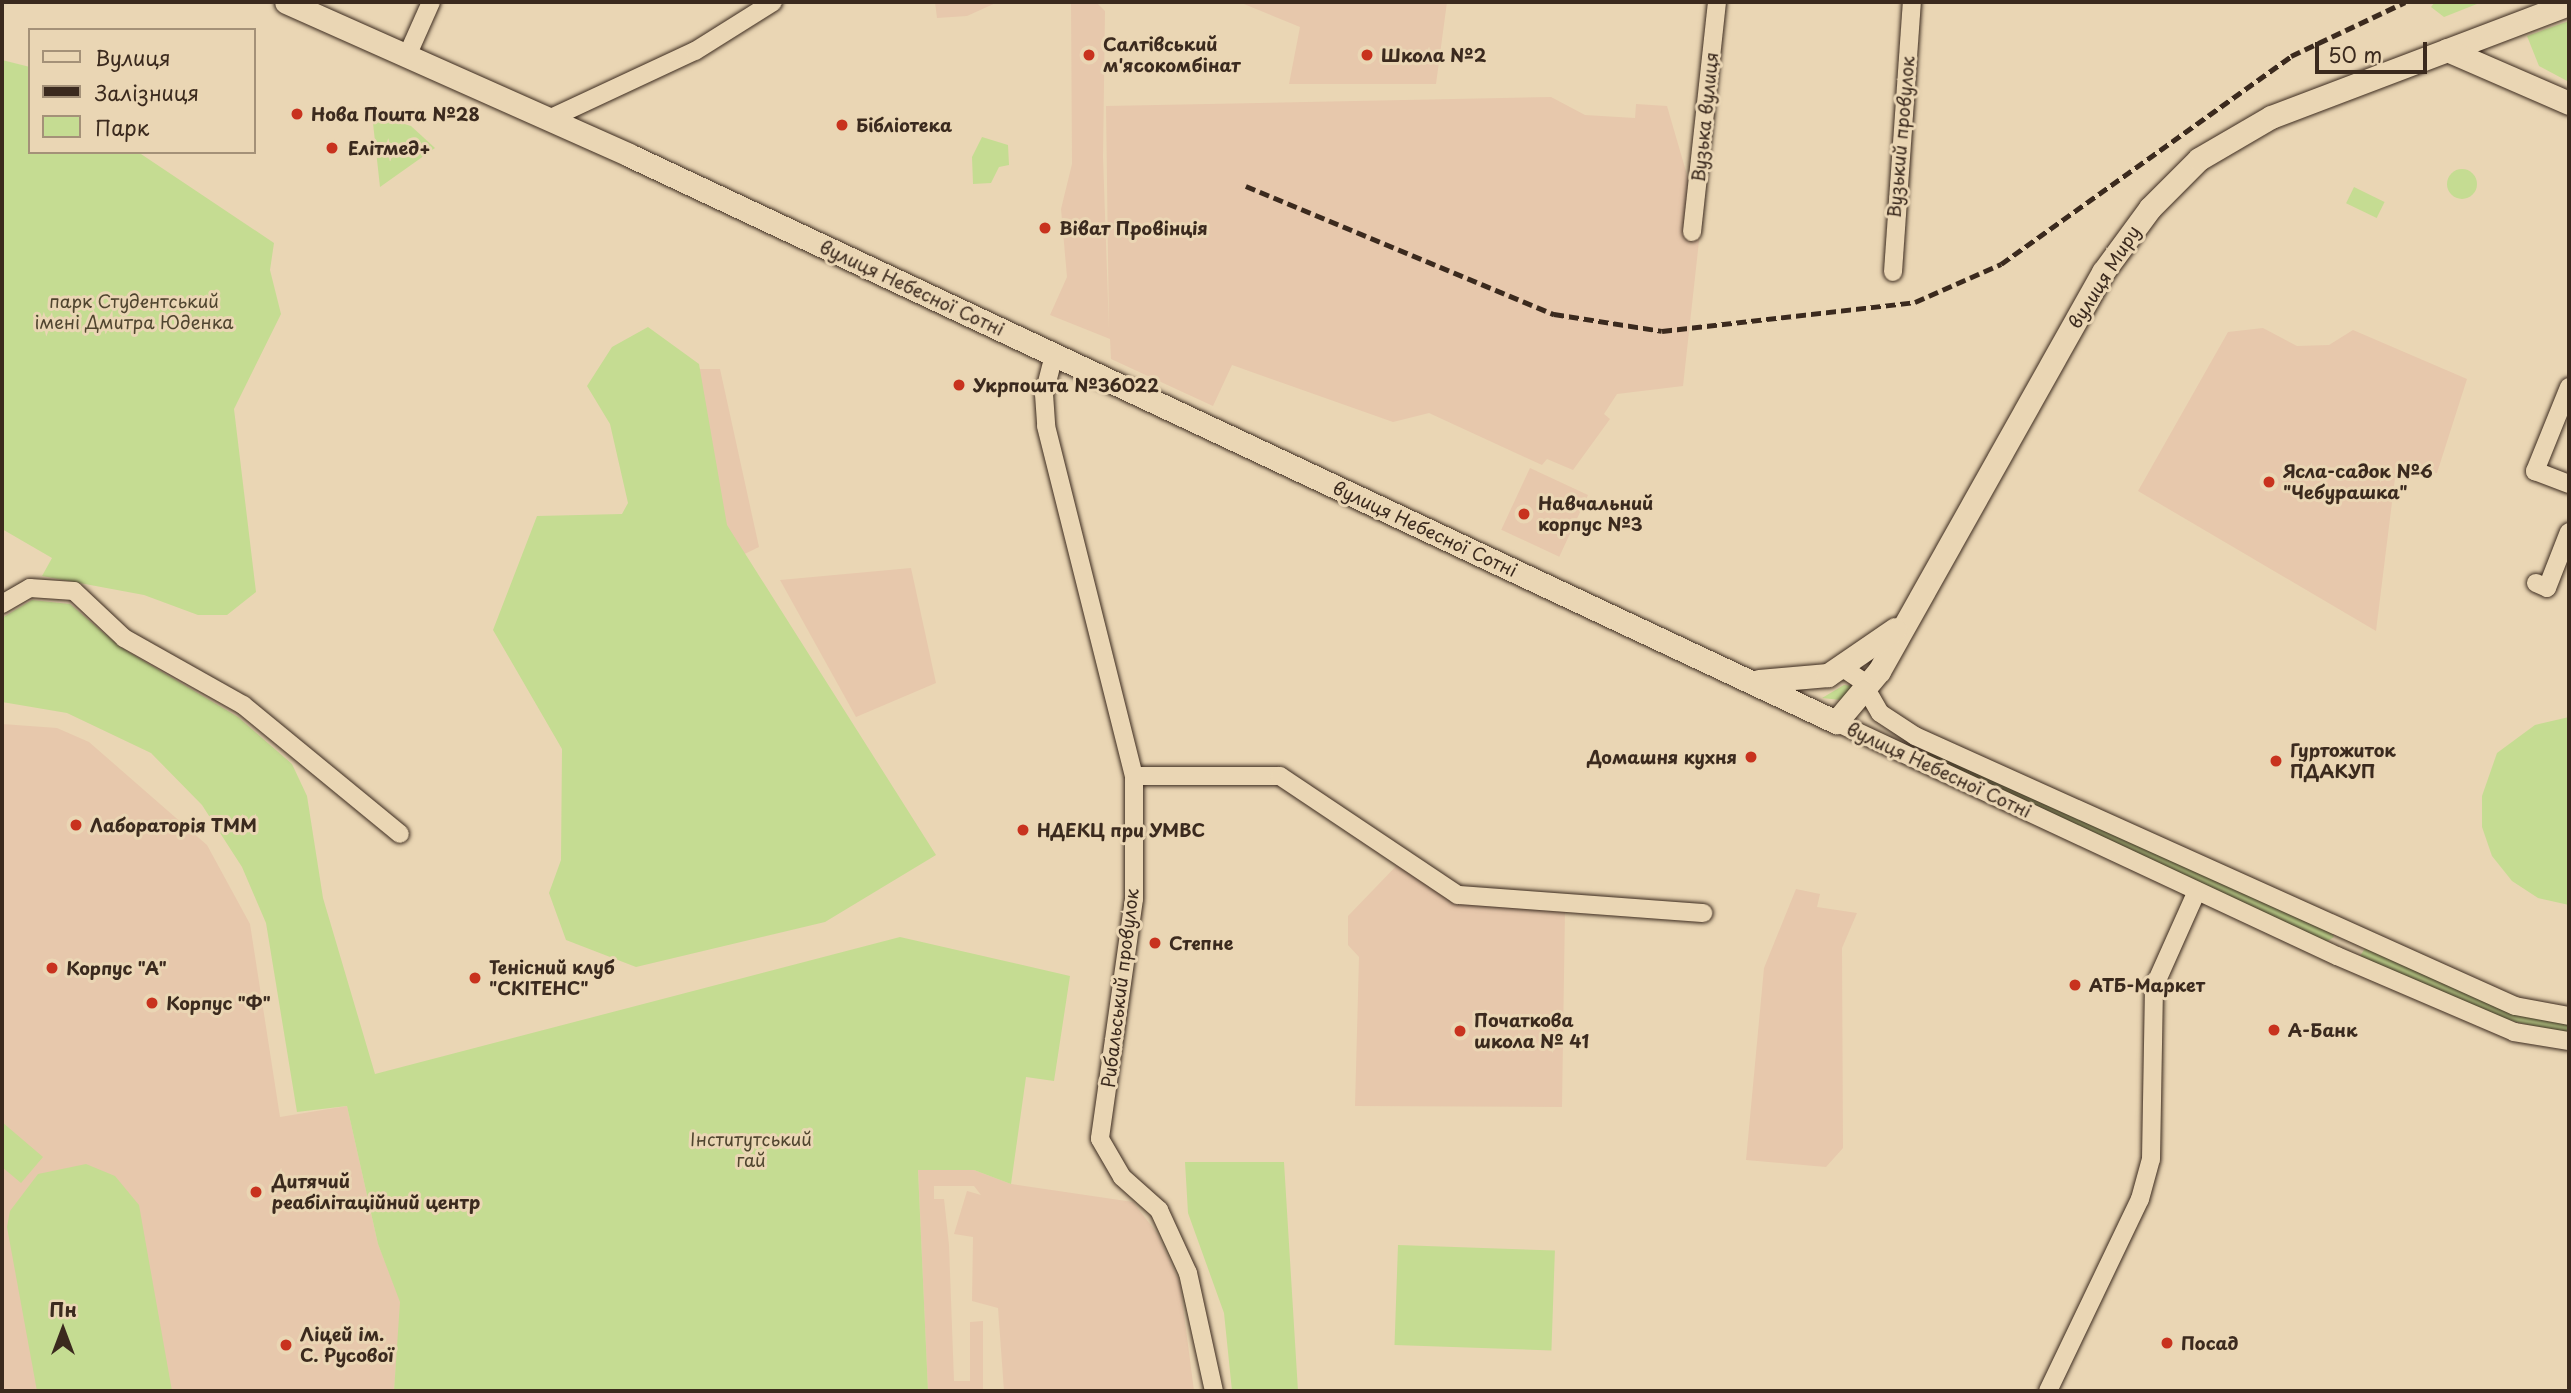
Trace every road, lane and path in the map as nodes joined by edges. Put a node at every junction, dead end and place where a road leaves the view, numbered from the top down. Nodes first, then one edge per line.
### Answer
1 (286, 2) edge
2 (431, 2) edge
3 (773, 2) edge
4 (1717, 2) edge
5 (1912, 2) edge
6 (2569, 4) edge
7 (2447, 50) junction
8 (407, 56) junction
9 (2569, 103) edge
10 (549, 119) junction
11 (1692, 232) dead end
12 (1893, 272) dead end
13 (1054, 355) junction
14 (2569, 387) edge
15 (2569, 484) edge
16 (2569, 532) edge
17 (2536, 583) dead end
18 (2, 604) edge
19 (1912, 612) junction
20 (1843, 668) junction
21 (1817, 678) junction
22 (1749, 681) junction
23 (1867, 690) junction
24 (1799, 704) junction
25 (1836, 722) junction
26 (1933, 744) junction
27 (1924, 763) junction
28 (1134, 776) junction
29 (400, 834) dead end
30 (2197, 891) junction
31 (1703, 913) dead end
32 (2348, 930) junction
33 (2337, 956) junction
34 (2569, 1016) edge
35 (2569, 1041) edge
36 (1214, 1391) edge
37 (2048, 1391) edge

1 - 8 main road, вулиця Небесної Сотні
2 - 8 street
3 - 10 street
4 - 11 street, Вузька вулиця
5 - 12 street, Вузький провулок
6 - 7 main road, вулиця Миру
7 - 9 main road
7 - 19 main road, вулиця Миру
8 - 10 main road, вулиця Небесної Сотні
10 - 13 main road, вулиця Небесної Сотні
13 - 22 main road, вулиця Небесної Сотні
13 - 28 street, Рибальський провулок
14 - 15 street
16 - 17 street
18 - 29 street
19 - 20 main road, вулиця Миру
19 - 23 main road, вулиця Миру
20 - 21 main road, вулиця Миру
20 - 23 street, вулиця Небесної Сотні
21 - 22 main road, вулиця Миру
21 - 24 main road
22 - 24 main road, вулиця Небесної Сотні
23 - 25 main road, вулиця Миру
23 - 26 street, вулиця Небесної Сотні
24 - 25 main road, вулиця Небесної Сотні
25 - 27 street, вулиця Небесної Сотні
26 - 27 street
26 - 32 street, вулиця Небесної Сотні
27 - 30 street, вулиця Небесної Сотні
28 - 31 street
28 - 36 street, Рибальський провулок
30 - 33 street, вулиця Небесної Сотні
30 - 37 street
32 - 33 street
32 - 34 street, вулиця Небесної Сотні
33 - 35 street, вулиця Небесної Сотні

